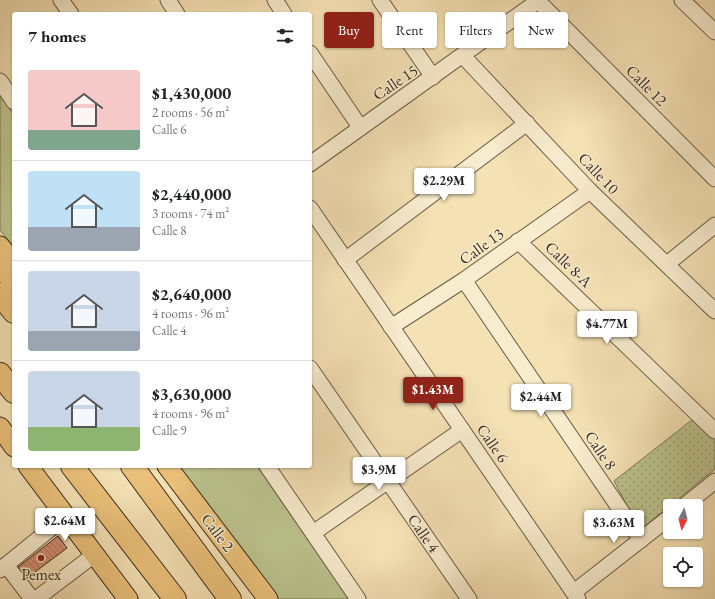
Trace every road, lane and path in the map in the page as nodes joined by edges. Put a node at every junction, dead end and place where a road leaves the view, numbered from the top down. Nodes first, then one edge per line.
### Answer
1 (61, 0) edge
2 (168, 0) edge
3 (275, 0) edge
4 (380, 0) edge
5 (682, 0) edge
6 (538, 1) edge
7 (70, 12) edge
8 (176, 12) edge
9 (283, 12) edge
10 (715, 32) edge
11 (312, 56) edge
12 (463, 56) junction
13 (433, 78) junction
14 (0, 81) edge
15 (12, 99) edge
16 (527, 123) junction
17 (360, 127) junction
18 (312, 163) edge
19 (715, 178) edge
20 (590, 190) junction
21 (312, 211) edge
22 (715, 225) edge
23 (518, 241) junction
24 (0, 246) edge
25 (345, 260) junction
26 (12, 261) edge
27 (0, 262) edge
28 (667, 264) junction
29 (12, 280) edge
30 (464, 280) junction
31 (0, 294) edge
32 (12, 309) edge
33 (715, 311) edge
34 (391, 328) junction
35 (312, 371) edge
36 (0, 374) edge
37 (12, 389) edge
38 (0, 391) edge
39 (12, 402) edge
40 (0, 427) edge
41 (462, 430) junction
42 (715, 431) edge
43 (12, 444) edge
44 (29, 468) edge
45 (74, 468) edge
46 (133, 468) edge
47 (169, 468) edge
48 (268, 468) edge
49 (388, 481) junction
50 (715, 481) edge
51 (693, 499) edge
52 (65, 517) junction
53 (663, 523) edge
54 (313, 533) junction
55 (641, 540) junction
56 (94, 555) junction
57 (3, 567) edge
58 (576, 595) edge
59 (32, 599) edge
60 (36, 599) edge
61 (128, 599) edge
62 (175, 599) edge
63 (230, 599) edge
64 (268, 599) edge
65 (358, 599) edge
66 (469, 599) edge

1 - 7 street
2 - 8 street
3 - 9 street
4 - 13 street
5 - 10 street
6 - 12 street, Calle 15
6 - 19 street, Calle 12
11 - 17 street
12 - 13 street, Calle 15
12 - 16 street, Calle 10
13 - 17 street, Calle 15
14 - 15 street
16 - 20 street, Calle 10
16 - 25 street
17 - 18 street, Calle 15
20 - 23 street, Calle 13
20 - 28 street, Calle 10
21 - 25 street, Calle 6
22 - 28 street
23 - 30 street, Calle 13
23 - 42 street, Calle 8-A
24 - 26 main road
25 - 34 street, Calle 6
27 - 29 highway
28 - 33 street, Calle 10
30 - 34 street, Calle 13
30 - 55 street, Calle 8
31 - 32 highway
34 - 41 street, Calle 6
35 - 49 street, Calle 4
36 - 37 highway
38 - 39 highway
40 - 43 main road
41 - 49 street
41 - 58 street, Calle 6
44 - 52 main road
45 - 62 highway
46 - 63 highway
47 - 64 main road, Calle 2
48 - 54 street
49 - 54 street
49 - 66 street, Calle 4
50 - 51 street
52 - 56 main road
52 - 57 street
53 - 55 street
54 - 65 street
55 - 58 street
56 - 60 street
56 - 61 main road
57 - 59 street

